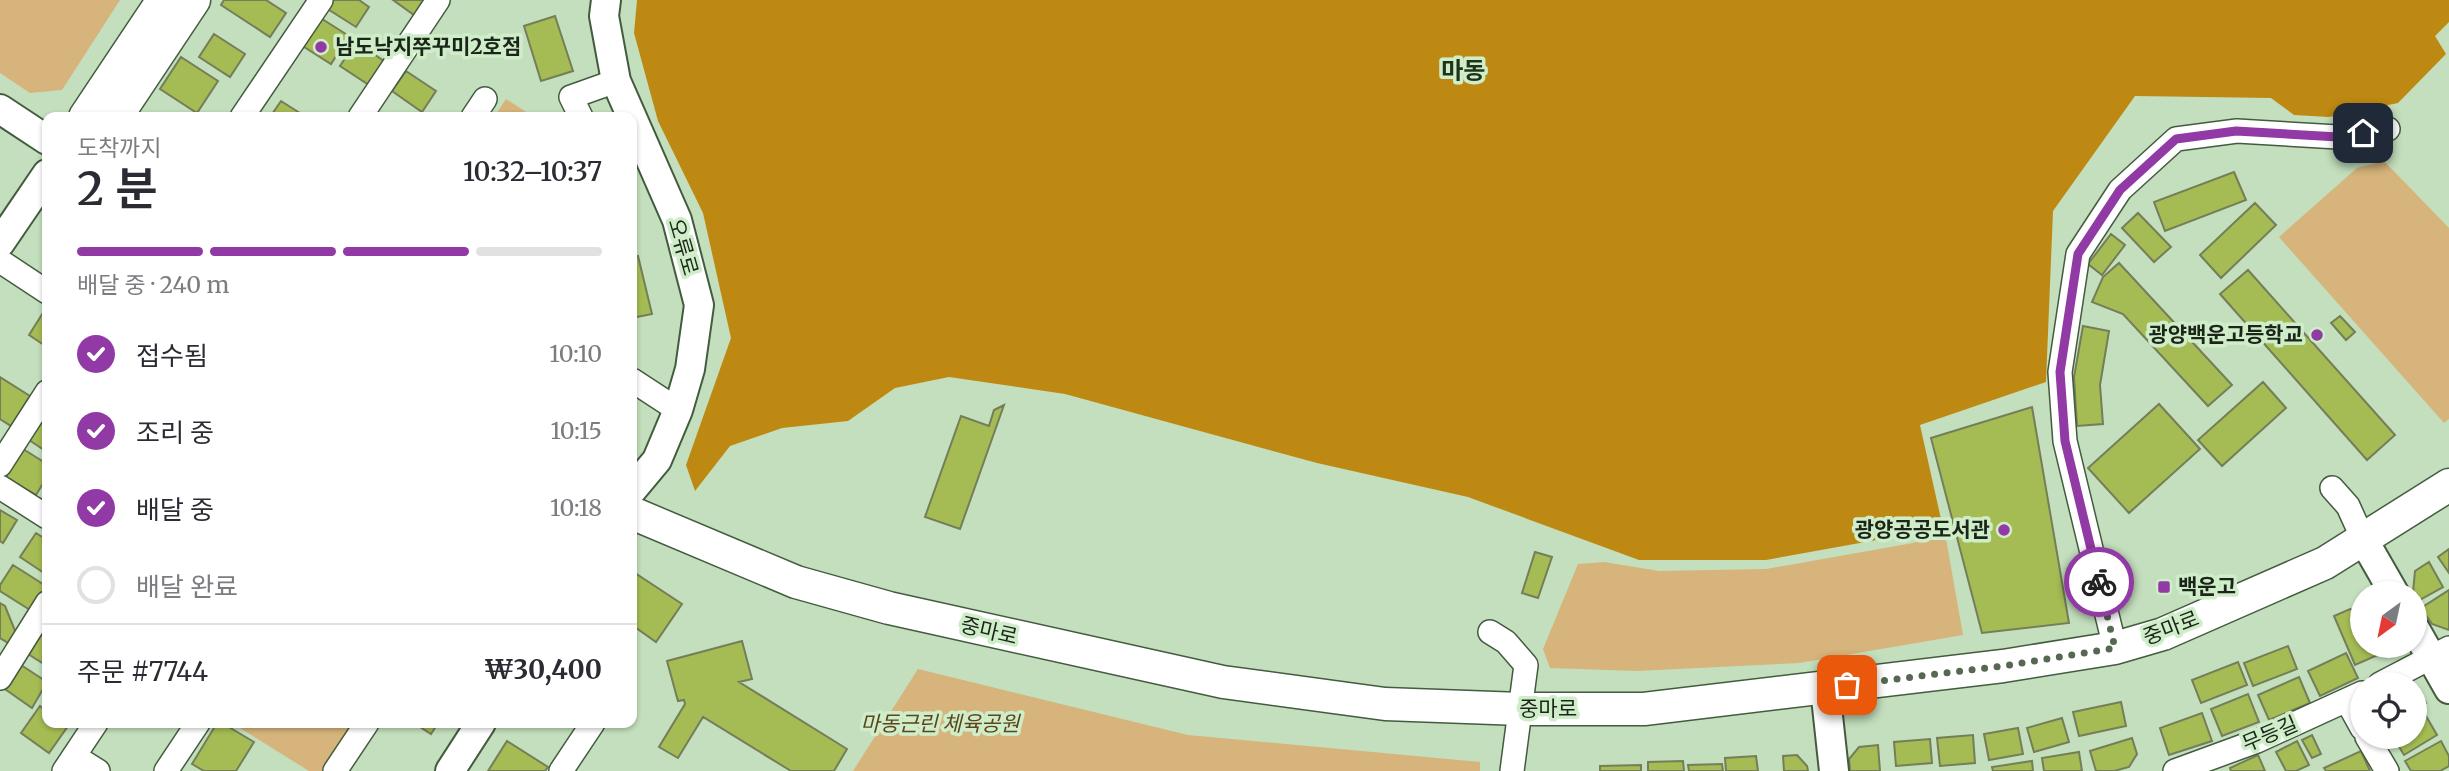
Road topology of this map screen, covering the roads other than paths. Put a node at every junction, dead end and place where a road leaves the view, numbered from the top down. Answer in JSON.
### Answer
{"nodes":[{"id":1,"x":163,"y":0,"type":"edge"},
{"id":2,"x":194,"y":0,"type":"edge"},
{"id":3,"x":321,"y":0,"type":"edge"},
{"id":4,"x":438,"y":0,"type":"edge"},
{"id":5,"x":606,"y":0,"type":"edge"},
{"id":6,"x":616,"y":82,"type":"junction"},
{"id":7,"x":0,"y":109,"type":"edge"},
{"id":8,"x":88,"y":112,"type":"edge"},
{"id":9,"x":119,"y":112,"type":"edge"},
{"id":10,"x":245,"y":112,"type":"edge"},
{"id":11,"x":363,"y":112,"type":"edge"},
{"id":12,"x":578,"y":112,"type":"edge"},
{"id":13,"x":629,"y":112,"type":"edge"},
{"id":14,"x":2388,"y":129,"type":"dead end"},
{"id":15,"x":637,"y":130,"type":"edge"},
{"id":16,"x":42,"y":137,"type":"edge"},
{"id":17,"x":42,"y":181,"type":"edge"},
{"id":18,"x":0,"y":243,"type":"edge"},
{"id":19,"x":0,"y":261,"type":"edge"},
{"id":20,"x":42,"y":289,"type":"edge"},
{"id":21,"x":637,"y":383,"type":"edge"},
{"id":22,"x":42,"y":400,"type":"edge"},
{"id":23,"x":678,"y":410,"type":"junction"},
{"id":24,"x":0,"y":465,"type":"edge"},
{"id":25,"x":637,"y":485,"type":"edge"},
{"id":26,"x":2449,"y":485,"type":"edge"},
{"id":27,"x":0,"y":487,"type":"edge"},
{"id":28,"x":2332,"y":488,"type":"dead end"},
{"id":29,"x":42,"y":514,"type":"edge"},
{"id":30,"x":637,"y":515,"type":"edge"},
{"id":31,"x":2363,"y":539,"type":"junction"},
{"id":32,"x":2388,"y":581,"type":"edge"},
{"id":33,"x":42,"y":611,"type":"edge"},
{"id":34,"x":1490,"y":632,"type":"dead end"},
{"id":35,"x":2427,"y":640,"type":"edge"},
{"id":36,"x":2115,"y":648,"type":"junction"},
{"id":37,"x":2441,"y":653,"type":"edge"},
{"id":38,"x":2404,"y":672,"type":"edge"},
{"id":39,"x":0,"y":678,"type":"edge"},
{"id":40,"x":1825,"y":688,"type":"junction"},
{"id":41,"x":2449,"y":689,"type":"edge"},
{"id":42,"x":2350,"y":699,"type":"edge"},
{"id":43,"x":1521,"y":709,"type":"junction"},
{"id":44,"x":93,"y":728,"type":"edge"},
{"id":45,"x":195,"y":728,"type":"edge"},
{"id":46,"x":365,"y":728,"type":"edge"},
{"id":47,"x":478,"y":728,"type":"edge"},
{"id":48,"x":590,"y":728,"type":"edge"},
{"id":49,"x":2374,"y":749,"type":"edge"},
{"id":50,"x":69,"y":763,"type":"edge"},
{"id":51,"x":97,"y":771,"type":"edge"},
{"id":52,"x":166,"y":771,"type":"edge"},
{"id":53,"x":335,"y":771,"type":"edge"},
{"id":54,"x":450,"y":771,"type":"edge"},
{"id":55,"x":561,"y":771,"type":"edge"},
{"id":56,"x":1512,"y":771,"type":"edge"},
{"id":57,"x":1834,"y":771,"type":"edge"},
{"id":58,"x":2178,"y":771,"type":"edge"},
{"id":59,"x":2387,"y":771,"type":"edge"}],
"edges":[{"from":1,"to":8,"type":"main road"},
{"from":2,"to":9,"type":"main road"},
{"from":3,"to":10,"type":"street"},
{"from":4,"to":11,"type":"street"},
{"from":5,"to":6,"type":"street","name":"오류로"},
{"from":6,"to":12,"type":"street"},
{"from":6,"to":13,"type":"street","name":"오류로"},
{"from":7,"to":16,"type":"street"},
{"from":14,"to":36,"type":"street"},
{"from":15,"to":23,"type":"street","name":"오류로"},
{"from":17,"to":18,"type":"street"},
{"from":19,"to":20,"type":"street"},
{"from":21,"to":23,"type":"street"},
{"from":22,"to":24,"type":"street"},
{"from":23,"to":25,"type":"street","name":"오류로"},
{"from":26,"to":31,"type":"main road","name":"중마로"},
{"from":27,"to":29,"type":"street"},
{"from":28,"to":31,"type":"street"},
{"from":30,"to":43,"type":"main road","name":"중마로"},
{"from":31,"to":32,"type":"street"},
{"from":31,"to":36,"type":"main road","name":"중마로"},
{"from":33,"to":39,"type":"street"},
{"from":34,"to":43,"type":"street"},
{"from":35,"to":37,"type":"street"},
{"from":36,"to":40,"type":"main road","name":"중마로"},
{"from":37,"to":38,"type":"street"},
{"from":37,"to":41,"type":"street"},
{"from":40,"to":43,"type":"main road","name":"중마로"},
{"from":40,"to":57,"type":"street"},
{"from":42,"to":58,"type":"street","name":"무등길"},
{"from":43,"to":56,"type":"street"},
{"from":44,"to":50,"type":"street"},
{"from":45,"to":52,"type":"street"},
{"from":46,"to":53,"type":"street"},
{"from":47,"to":54,"type":"street"},
{"from":48,"to":55,"type":"street"},
{"from":49,"to":59,"type":"street"},
{"from":50,"to":51,"type":"street"}]}
